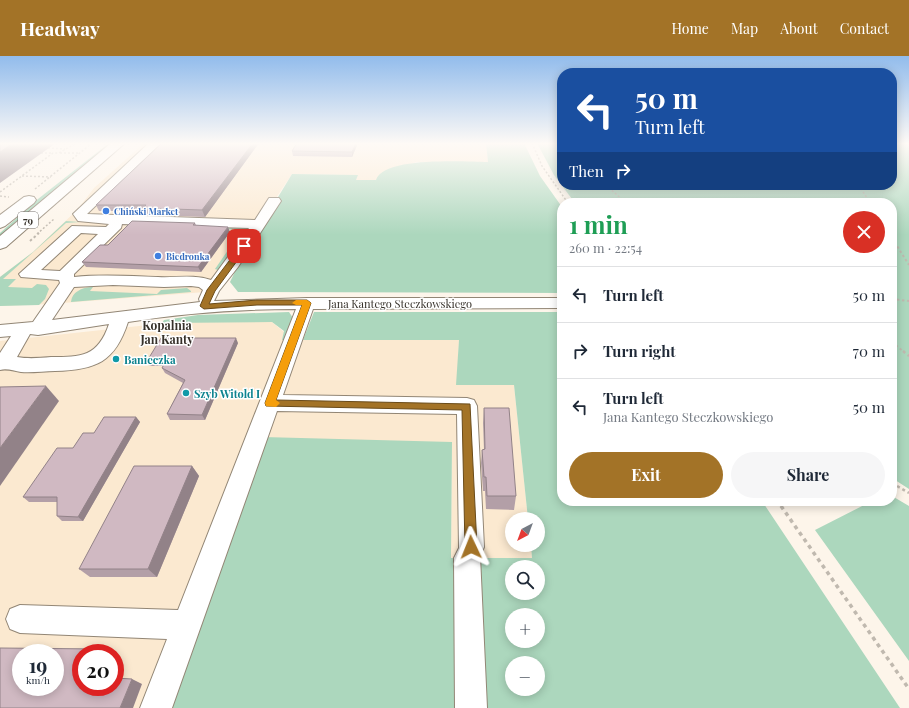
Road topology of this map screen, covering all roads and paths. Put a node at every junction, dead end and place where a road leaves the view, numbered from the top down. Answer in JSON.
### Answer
{"nodes":[{"id":1,"x":25,"y":173,"type":"edge"},
{"id":2,"x":57,"y":173,"type":"edge"},
{"id":3,"x":60,"y":173,"type":"edge"},
{"id":4,"x":83,"y":173,"type":"edge"},
{"id":5,"x":123,"y":173,"type":"edge"},
{"id":6,"x":547,"y":173,"type":"edge"},
{"id":7,"x":21,"y":176,"type":"junction"},
{"id":8,"x":47,"y":183,"type":"junction"},
{"id":9,"x":557,"y":187,"type":"edge"},
{"id":10,"x":612,"y":190,"type":"edge"},
{"id":11,"x":0,"y":192,"type":"edge"},
{"id":12,"x":620,"y":198,"type":"edge"},
{"id":13,"x":274,"y":202,"type":"dead end"},
{"id":14,"x":88,"y":219,"type":"junction"},
{"id":15,"x":121,"y":220,"type":"junction"},
{"id":16,"x":0,"y":223,"type":"edge"},
{"id":17,"x":259,"y":224,"type":"junction"},
{"id":18,"x":77,"y":229,"type":"junction"},
{"id":19,"x":110,"y":231,"type":"junction"},
{"id":20,"x":42,"y":232,"type":"dead end"},
{"id":21,"x":46,"y":232,"type":"dead end"},
{"id":22,"x":0,"y":244,"type":"edge"},
{"id":23,"x":897,"y":246,"type":"edge"},
{"id":24,"x":909,"y":265,"type":"edge"},
{"id":25,"x":67,"y":279,"type":"junction"},
{"id":26,"x":211,"y":290,"type":"junction"},
{"id":27,"x":897,"y":300,"type":"edge"},
{"id":28,"x":909,"y":301,"type":"edge"},
{"id":29,"x":307,"y":303,"type":"junction"},
{"id":30,"x":557,"y":303,"type":"edge"},
{"id":31,"x":204,"y":306,"type":"junction"},
{"id":32,"x":120,"y":318,"type":"junction"},
{"id":33,"x":31,"y":329,"type":"junction"},
{"id":34,"x":0,"y":331,"type":"edge"},
{"id":35,"x":897,"y":346,"type":"edge"},
{"id":36,"x":909,"y":356,"type":"edge"},
{"id":37,"x":2,"y":362,"type":"edge"},
{"id":38,"x":270,"y":403,"type":"junction"},
{"id":39,"x":897,"y":486,"type":"edge"},
{"id":40,"x":909,"y":493,"type":"edge"},
{"id":41,"x":781,"y":506,"type":"edge"},
{"id":42,"x":20,"y":619,"type":"dead end"},
{"id":43,"x":186,"y":625,"type":"junction"},
{"id":44,"x":909,"y":689,"type":"edge"},
{"id":45,"x":156,"y":708,"type":"edge"},
{"id":46,"x":471,"y":708,"type":"edge"}],
"edges":[{"from":1,"to":7,"type":"path"},
{"from":2,"to":8,"type":"path"},
{"from":3,"to":8,"type":"main road","number":"79"},
{"from":4,"to":22,"type":"main road","number":"79"},
{"from":5,"to":14,"type":"street"},
{"from":6,"to":9,"type":"path"},
{"from":7,"to":8,"type":"path"},
{"from":7,"to":11,"type":"path"},
{"from":8,"to":16,"type":"main road","number":"79"},
{"from":10,"to":12,"type":"path"},
{"from":13,"to":17,"type":"street"},
{"from":14,"to":15,"type":"street"},
{"from":14,"to":18,"type":"street"},
{"from":15,"to":17,"type":"street"},
{"from":15,"to":19,"type":"street"},
{"from":17,"to":26,"type":"street"},
{"from":18,"to":19,"type":"street"},
{"from":18,"to":25,"type":"street"},
{"from":19,"to":25,"type":"street"},
{"from":20,"to":21,"type":"path"},
{"from":23,"to":24,"type":"path"},
{"from":25,"to":26,"type":"street"},
{"from":25,"to":33,"type":"street"},
{"from":26,"to":31,"type":"street"},
{"from":27,"to":28,"type":"path"},
{"from":29,"to":30,"type":"street","name":"Jana Kantego Steczkowskiego"},
{"from":29,"to":31,"type":"street","name":"Jana Kantego Steczkowskiego"},
{"from":29,"to":38,"type":"street"},
{"from":31,"to":32,"type":"street","name":"Jana Kantego Steczkowskiego"},
{"from":32,"to":33,"type":"street","name":"Jana Kantego Steczkowskiego"},
{"from":32,"to":37,"type":"street"},
{"from":33,"to":34,"type":"street","name":"Jana Kantego Steczkowskiego"},
{"from":33,"to":37,"type":"street"},
{"from":35,"to":36,"type":"path"},
{"from":38,"to":43,"type":"street"},
{"from":38,"to":46,"type":"street"},
{"from":39,"to":40,"type":"path"},
{"from":41,"to":44,"type":"path"},
{"from":42,"to":43,"type":"street"},
{"from":43,"to":45,"type":"street"}]}
